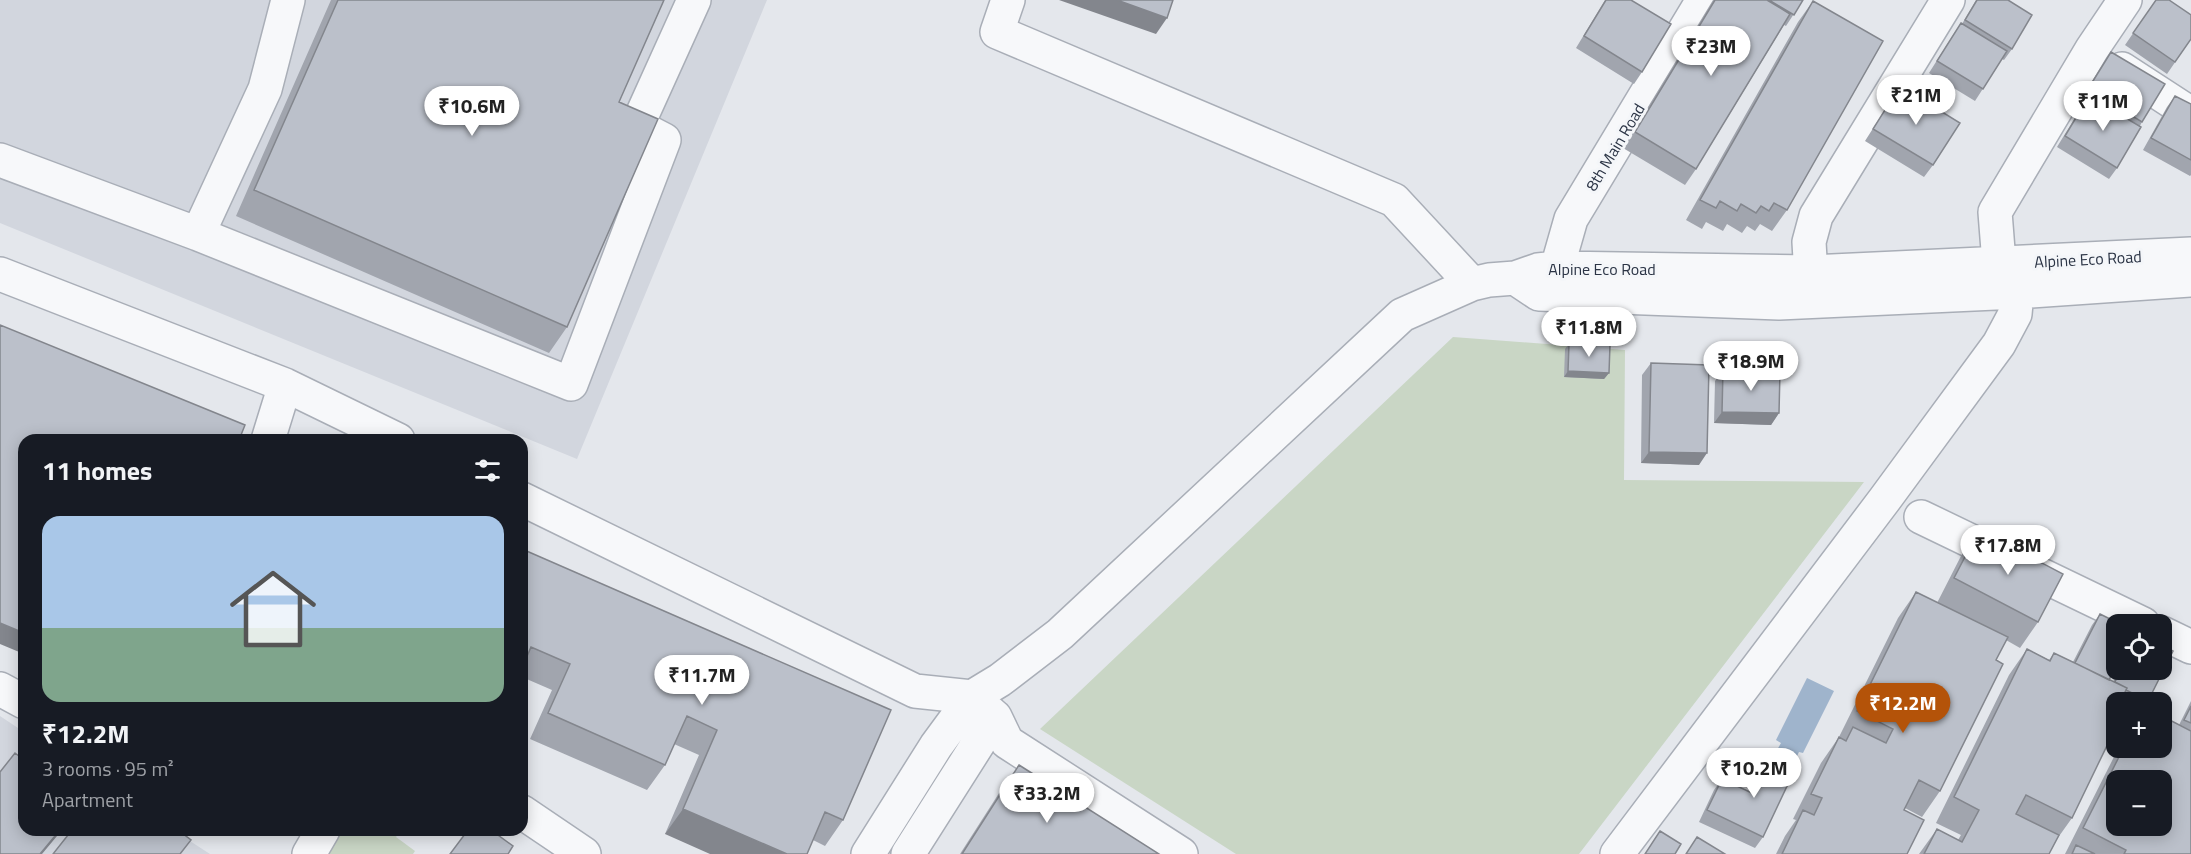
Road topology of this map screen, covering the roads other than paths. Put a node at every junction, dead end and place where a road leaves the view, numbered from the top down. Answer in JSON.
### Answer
{"nodes":[{"id":1,"x":288,"y":0,"type":"edge"},
{"id":2,"x":694,"y":0,"type":"edge"},
{"id":3,"x":1008,"y":0,"type":"edge"},
{"id":4,"x":1704,"y":0,"type":"edge"},
{"id":5,"x":1948,"y":0,"type":"edge"},
{"id":6,"x":2125,"y":0,"type":"edge"},
{"id":7,"x":2092,"y":49,"type":"junction"},
{"id":8,"x":2191,"y":114,"type":"edge"},
{"id":9,"x":0,"y":160,"type":"edge"},
{"id":10,"x":198,"y":234,"type":"junction"},
{"id":11,"x":2191,"y":254,"type":"edge"},
{"id":12,"x":1999,"y":263,"type":"junction"},
{"id":13,"x":1557,"y":268,"type":"junction"},
{"id":14,"x":0,"y":274,"type":"edge"},
{"id":15,"x":1515,"y":278,"type":"junction"},
{"id":16,"x":2191,"y":280,"type":"edge"},
{"id":17,"x":1472,"y":284,"type":"junction"},
{"id":18,"x":1812,"y":286,"type":"junction"},
{"id":19,"x":2017,"y":292,"type":"junction"},
{"id":20,"x":285,"y":385,"type":"junction"},
{"id":21,"x":270,"y":434,"type":"edge"},
{"id":22,"x":386,"y":434,"type":"edge"},
{"id":23,"x":528,"y":503,"type":"edge"},
{"id":24,"x":1921,"y":517,"type":"dead end"},
{"id":25,"x":2122,"y":614,"type":"edge"},
{"id":26,"x":2172,"y":638,"type":"edge"},
{"id":27,"x":2191,"y":647,"type":"edge"},
{"id":28,"x":0,"y":689,"type":"edge"},
{"id":29,"x":18,"y":699,"type":"edge"},
{"id":30,"x":983,"y":707,"type":"junction"},
{"id":31,"x":528,"y":816,"type":"edge"},
{"id":32,"x":320,"y":836,"type":"edge"},
{"id":33,"x":309,"y":854,"type":"edge"},
{"id":34,"x":584,"y":854,"type":"edge"},
{"id":35,"x":868,"y":854,"type":"edge"},
{"id":36,"x":908,"y":854,"type":"edge"},
{"id":37,"x":1181,"y":854,"type":"edge"},
{"id":38,"x":1617,"y":854,"type":"edge"}],
"edges":[{"from":1,"to":10,"type":"street"},
{"from":2,"to":10,"type":"street"},
{"from":3,"to":17,"type":"street"},
{"from":4,"to":13,"type":"street","name":"8th Main Road"},
{"from":5,"to":18,"type":"street"},
{"from":6,"to":7,"type":"street"},
{"from":7,"to":8,"type":"street"},
{"from":7,"to":12,"type":"street"},
{"from":9,"to":10,"type":"street"},
{"from":11,"to":12,"type":"street","name":"Alpine Eco Road"},
{"from":12,"to":18,"type":"street","name":"Alpine Eco Road"},
{"from":13,"to":15,"type":"street","name":"Alpine Eco Road"},
{"from":13,"to":18,"type":"street","name":"Alpine Eco Road"},
{"from":14,"to":20,"type":"street"},
{"from":15,"to":17,"type":"street"},
{"from":15,"to":18,"type":"street","name":"Alpine Eco Road"},
{"from":16,"to":19,"type":"street","name":"Alpine Eco Road"},
{"from":17,"to":30,"type":"street"},
{"from":18,"to":19,"type":"street","name":"Alpine Eco Road"},
{"from":19,"to":38,"type":"street"},
{"from":20,"to":21,"type":"street"},
{"from":20,"to":22,"type":"street"},
{"from":23,"to":30,"type":"street"},
{"from":24,"to":25,"type":"street"},
{"from":26,"to":27,"type":"street"},
{"from":28,"to":29,"type":"street"},
{"from":30,"to":35,"type":"street"},
{"from":30,"to":36,"type":"street"},
{"from":30,"to":37,"type":"street"},
{"from":31,"to":34,"type":"street"},
{"from":32,"to":33,"type":"street"}]}
